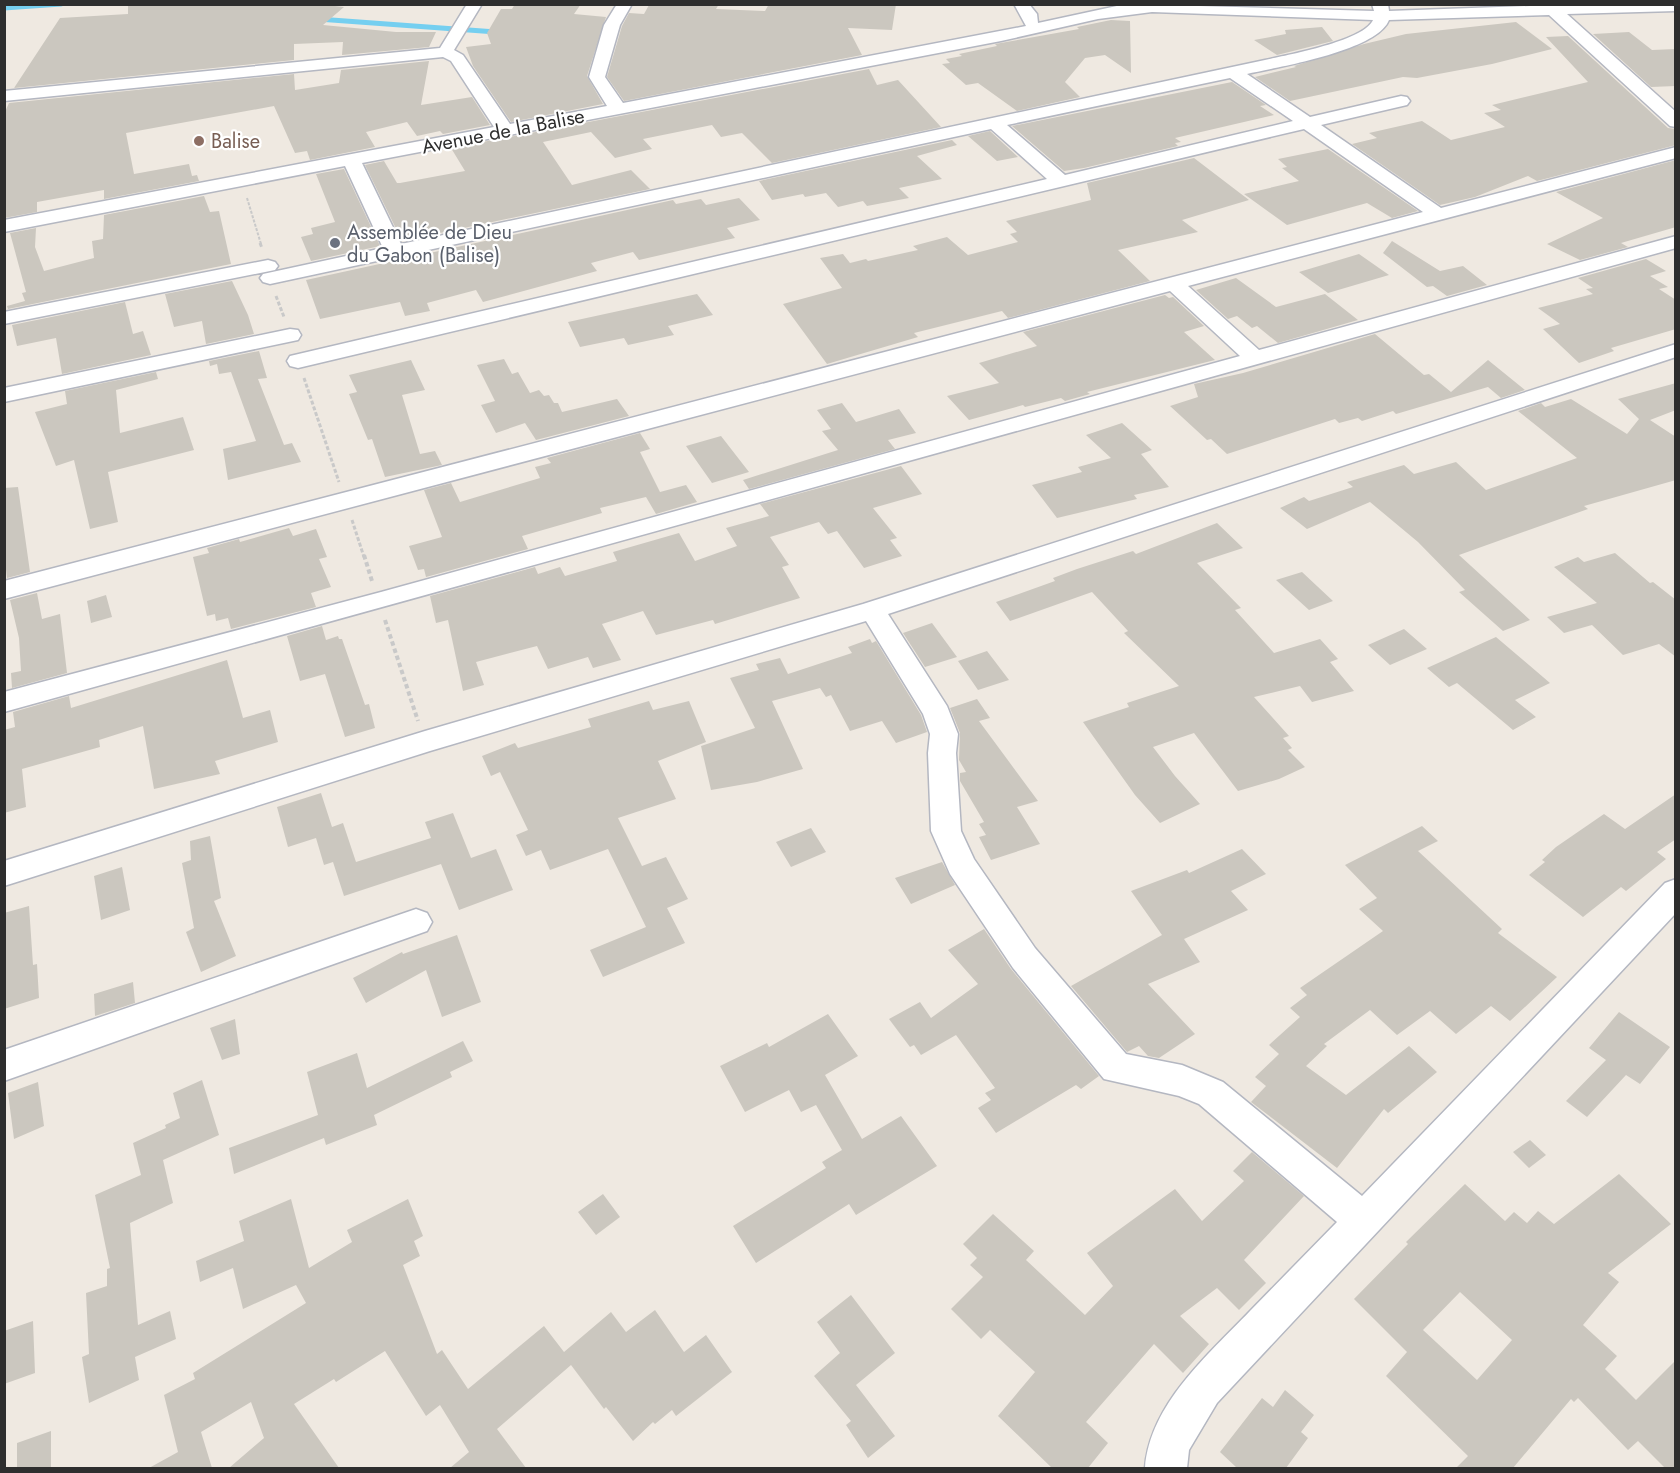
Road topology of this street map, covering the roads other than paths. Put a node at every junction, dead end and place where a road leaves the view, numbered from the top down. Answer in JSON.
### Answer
{"nodes":[{"id":1,"x":475,"y":4,"type":"edge"},
{"id":2,"x":625,"y":4,"type":"edge"},
{"id":3,"x":1021,"y":4,"type":"edge"},
{"id":4,"x":1083,"y":4,"type":"edge"},
{"id":5,"x":1094,"y":4,"type":"edge"},
{"id":6,"x":1144,"y":6,"type":"edge"},
{"id":7,"x":1676,"y":6,"type":"edge"},
{"id":8,"x":1050,"y":9,"type":"dead end"},
{"id":9,"x":1381,"y":10,"type":"edge"},
{"id":10,"x":1555,"y":12,"type":"junction"},
{"id":11,"x":1075,"y":19,"type":"junction"},
{"id":12,"x":1030,"y":22,"type":"junction"},
{"id":13,"x":1001,"y":36,"type":"junction"},
{"id":14,"x":445,"y":52,"type":"junction"},
{"id":15,"x":1233,"y":72,"type":"junction"},
{"id":16,"x":4,"y":96,"type":"edge"},
{"id":17,"x":1401,"y":101,"type":"dead end"},
{"id":18,"x":618,"y":109,"type":"junction"},
{"id":19,"x":1676,"y":122,"type":"edge"},
{"id":20,"x":994,"y":123,"type":"junction"},
{"id":21,"x":1307,"y":123,"type":"junction"},
{"id":22,"x":505,"y":130,"type":"junction"},
{"id":23,"x":1676,"y":152,"type":"edge"},
{"id":24,"x":351,"y":160,"type":"junction"},
{"id":25,"x":1062,"y":182,"type":"junction"},
{"id":26,"x":1438,"y":213,"type":"junction"},
{"id":27,"x":4,"y":226,"type":"edge"},
{"id":28,"x":1676,"y":242,"type":"edge"},
{"id":29,"x":395,"y":253,"type":"junction"},
{"id":30,"x":1173,"y":283,"type":"junction"},
{"id":31,"x":4,"y":318,"type":"edge"},
{"id":32,"x":290,"y":334,"type":"road end"},
{"id":33,"x":1676,"y":350,"type":"edge"},
{"id":34,"x":1256,"y":359,"type":"junction"},
{"id":35,"x":298,"y":361,"type":"road end"},
{"id":36,"x":4,"y":395,"type":"edge"},
{"id":37,"x":4,"y":590,"type":"edge"},
{"id":38,"x":872,"y":610,"type":"junction"},
{"id":39,"x":4,"y":702,"type":"edge"},
{"id":40,"x":4,"y":874,"type":"edge"},
{"id":41,"x":1676,"y":892,"type":"edge"},
{"id":42,"x":416,"y":922,"type":"dead end"},
{"id":43,"x":4,"y":1066,"type":"edge"},
{"id":44,"x":1364,"y":1221,"type":"junction"},
{"id":45,"x":1160,"y":1460,"type":"edge"}],
"edges":[{"from":1,"to":14,"type":"street"},
{"from":2,"to":18,"type":"street"},
{"from":3,"to":12,"type":"street"},
{"from":4,"to":11,"type":"street"},
{"from":5,"to":6,"type":"street"},
{"from":6,"to":9,"type":"street"},
{"from":6,"to":11,"type":"street"},
{"from":7,"to":10,"type":"street"},
{"from":8,"to":12,"type":"street"},
{"from":9,"to":10,"type":"street"},
{"from":9,"to":15,"type":"street"},
{"from":10,"to":19,"type":"street"},
{"from":11,"to":13,"type":"street"},
{"from":12,"to":13,"type":"street"},
{"from":13,"to":18,"type":"street","name":"Avenue de la Balise"},
{"from":14,"to":16,"type":"street"},
{"from":14,"to":22,"type":"street"},
{"from":15,"to":20,"type":"street"},
{"from":15,"to":21,"type":"street"},
{"from":17,"to":21,"type":"street"},
{"from":18,"to":22,"type":"street","name":"Avenue de la Balise"},
{"from":20,"to":25,"type":"street"},
{"from":20,"to":29,"type":"street"},
{"from":21,"to":25,"type":"street"},
{"from":21,"to":26,"type":"street"},
{"from":22,"to":24,"type":"street","name":"Avenue de la Balise"},
{"from":23,"to":26,"type":"street"},
{"from":24,"to":27,"type":"street","name":"Avenue de la Balise"},
{"from":24,"to":29,"type":"street"},
{"from":25,"to":35,"type":"street"},
{"from":26,"to":30,"type":"street"},
{"from":28,"to":34,"type":"street"},
{"from":29,"to":31,"type":"street"},
{"from":30,"to":34,"type":"street"},
{"from":30,"to":37,"type":"street"},
{"from":32,"to":36,"type":"street"},
{"from":33,"to":38,"type":"street"},
{"from":34,"to":39,"type":"street"},
{"from":38,"to":40,"type":"street"},
{"from":38,"to":44,"type":"street"},
{"from":41,"to":44,"type":"street"},
{"from":42,"to":43,"type":"street"},
{"from":44,"to":45,"type":"street"}]}
